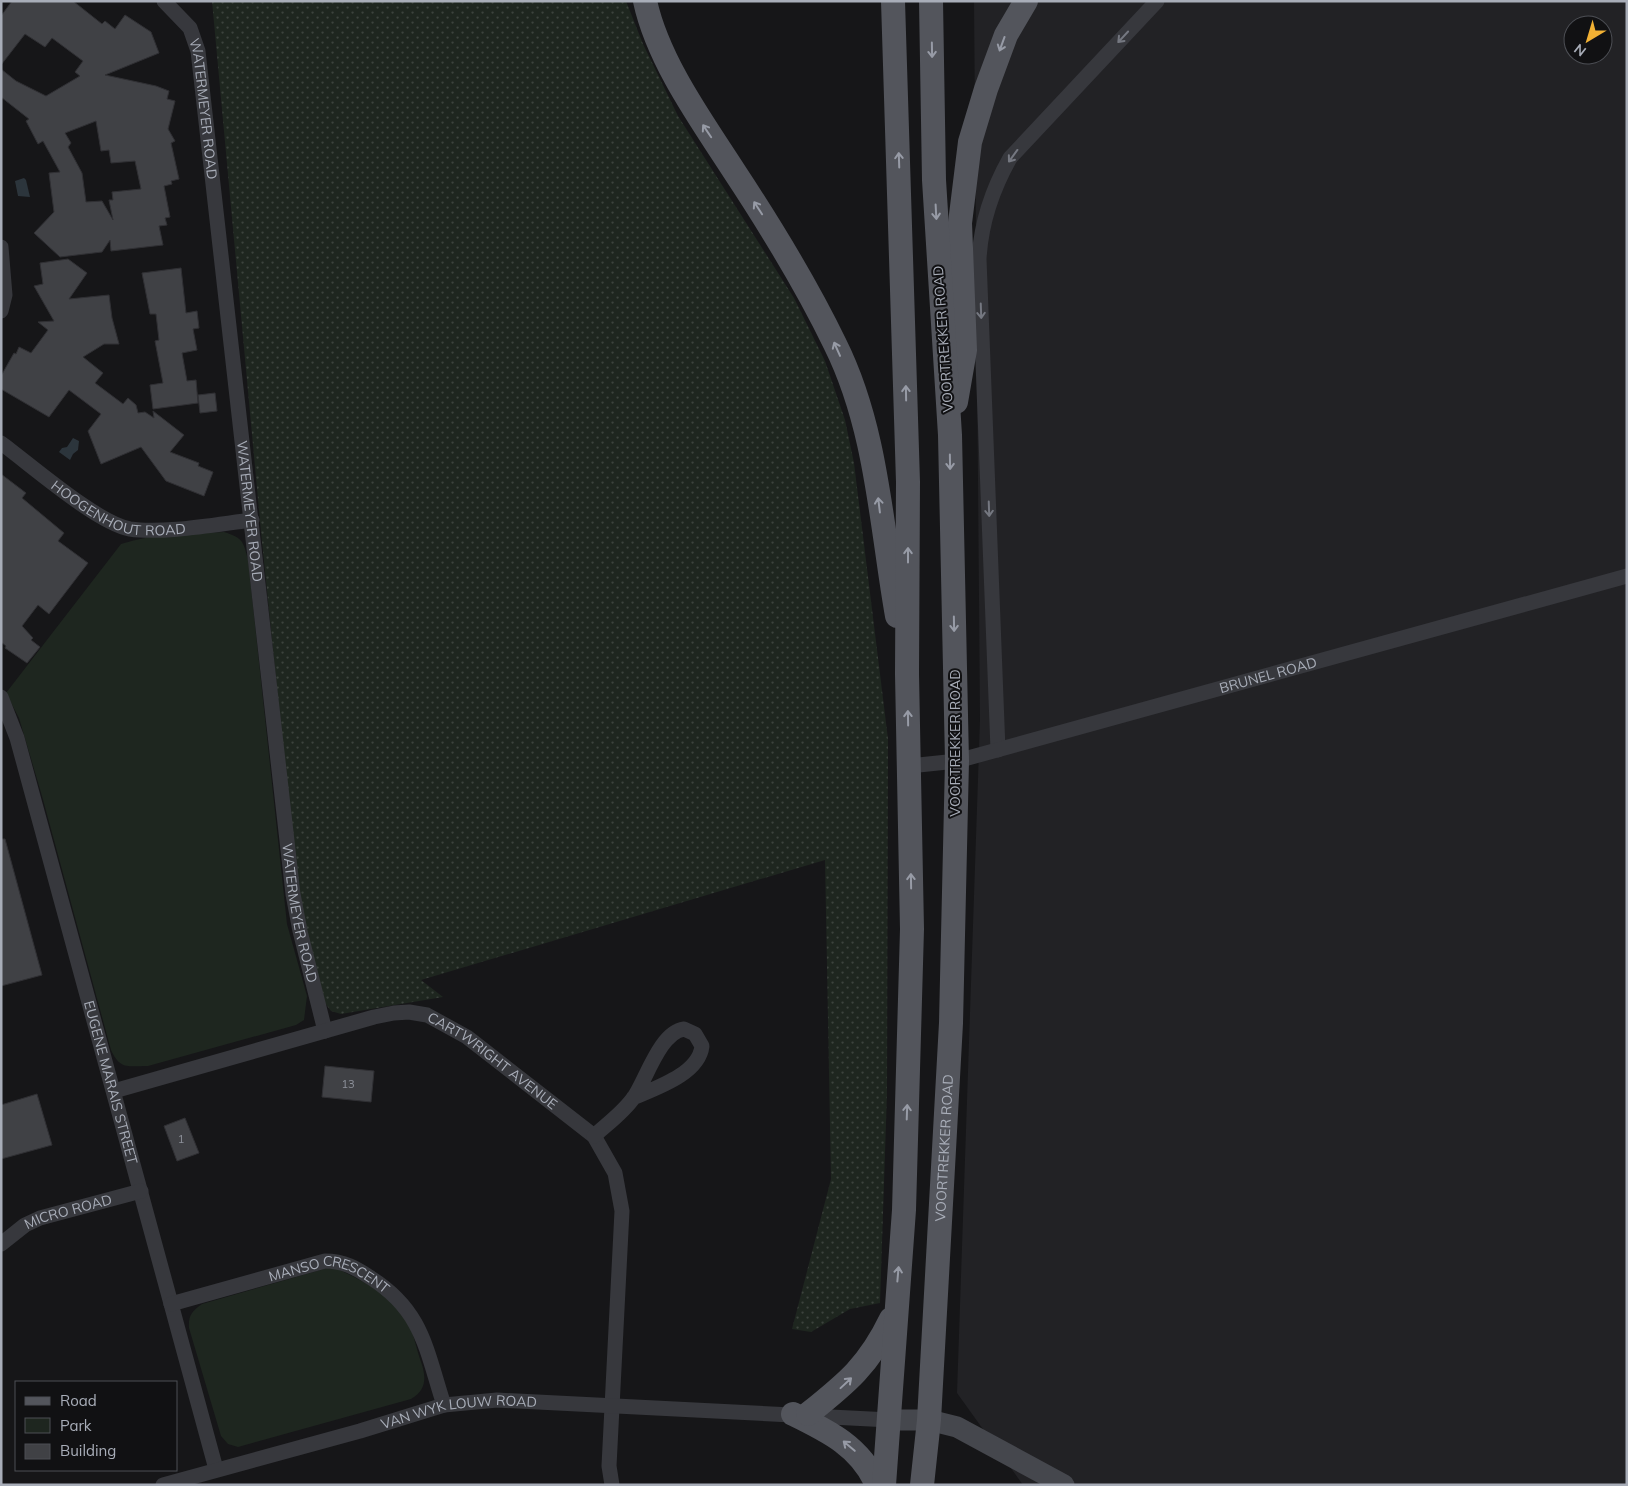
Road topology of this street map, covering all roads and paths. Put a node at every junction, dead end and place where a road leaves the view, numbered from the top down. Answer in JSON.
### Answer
{"nodes":[{"id":1,"x":164,"y":1,"type":"edge"},
{"id":2,"x":644,"y":1,"type":"edge"},
{"id":3,"x":893,"y":1,"type":"edge"},
{"id":4,"x":930,"y":1,"type":"edge"},
{"id":5,"x":1026,"y":1,"type":"edge"},
{"id":6,"x":1156,"y":1,"type":"edge"},
{"id":7,"x":1,"y":247,"type":"edge"},
{"id":8,"x":1,"y":311,"type":"edge"},
{"id":9,"x":950,"y":435,"type":"junction"},
{"id":10,"x":1,"y":442,"type":"edge"},
{"id":11,"x":252,"y":520,"type":"junction"},
{"id":12,"x":1627,"y":576,"type":"edge"},
{"id":13,"x":907,"y":674,"type":"junction"},
{"id":14,"x":1,"y":697,"type":"edge"},
{"id":15,"x":998,"y":750,"type":"junction"},
{"id":16,"x":957,"y":761,"type":"junction"},
{"id":17,"x":910,"y":766,"type":"junction"},
{"id":18,"x":326,"y":1031,"type":"junction"},
{"id":19,"x":114,"y":1091,"type":"junction"},
{"id":20,"x":633,"y":1098,"type":"junction"},
{"id":21,"x":594,"y":1136,"type":"junction"},
{"id":22,"x":141,"y":1191,"type":"junction"},
{"id":23,"x":1,"y":1244,"type":"edge"},
{"id":24,"x":171,"y":1304,"type":"junction"},
{"id":25,"x":895,"y":1310,"type":"junction"},
{"id":26,"x":444,"y":1405,"type":"junction"},
{"id":27,"x":612,"y":1406,"type":"junction"},
{"id":28,"x":801,"y":1414,"type":"junction"},
{"id":29,"x":890,"y":1420,"type":"junction"},
{"id":30,"x":929,"y":1420,"type":"junction"},
{"id":31,"x":216,"y":1470,"type":"junction"},
{"id":32,"x":1055,"y":1482,"type":"edge"},
{"id":33,"x":162,"y":1485,"type":"edge"},
{"id":34,"x":612,"y":1485,"type":"edge"},
{"id":35,"x":877,"y":1485,"type":"edge"},
{"id":36,"x":884,"y":1485,"type":"edge"},
{"id":37,"x":922,"y":1485,"type":"edge"}],
"edges":[{"from":1,"to":11,"type":"street","name":"WATERMEYER ROAD"},
{"from":13,"to":2,"type":"main road","one_way":true},
{"from":13,"to":3,"type":"main road","one_way":true},
{"from":4,"to":9,"type":"main road","name":"VOORTREKKER ROAD","one_way":true},
{"from":5,"to":9,"type":"main road","one_way":true},
{"from":6,"to":15,"type":"street","one_way":true},
{"from":7,"to":8,"type":"street"},
{"from":9,"to":16,"type":"main road","name":"VOORTREKKER ROAD","one_way":true},
{"from":10,"to":11,"type":"street","name":"HOOGENHOUT ROAD"},
{"from":11,"to":18,"type":"street","name":"WATERMEYER ROAD"},
{"from":12,"to":15,"type":"street","name":"BRUNEL ROAD"},
{"from":17,"to":13,"type":"main road","one_way":true},
{"from":14,"to":19,"type":"street","name":"EUGENE MARAIS STREET"},
{"from":15,"to":16,"type":"street","name":"BRUNEL ROAD"},
{"from":16,"to":17,"type":"street","name":"BRUNEL ROAD"},
{"from":16,"to":30,"type":"main road","name":"VOORTREKKER ROAD"},
{"from":25,"to":17,"type":"main road","one_way":true},
{"from":18,"to":19,"type":"street","name":"CARTWRIGHT AVENUE"},
{"from":18,"to":21,"type":"street","name":"CARTWRIGHT AVENUE"},
{"from":19,"to":22,"type":"street","name":"EUGENE MARAIS STREET"},
{"from":20,"to":20,"type":"street"},
{"from":20,"to":21,"type":"street"},
{"from":21,"to":27,"type":"street","name":"CARTWRIGHT AVENUE"},
{"from":22,"to":23,"type":"street","name":"MICRO ROAD"},
{"from":22,"to":24,"type":"street","name":"EUGENE MARAIS STREET"},
{"from":24,"to":26,"type":"street","name":"MANSO CRESCENT"},
{"from":24,"to":31,"type":"street","name":"EUGENE MARAIS STREET"},
{"from":28,"to":25,"type":"main road","one_way":true},
{"from":25,"to":29,"type":"main road"},
{"from":26,"to":27,"type":"street","name":"VAN WYK LOUW ROAD"},
{"from":26,"to":31,"type":"street","name":"VAN WYK LOUW ROAD"},
{"from":27,"to":28,"type":"street","name":"VAN WYK LOUW ROAD"},
{"from":27,"to":34,"type":"street","name":"CARTWRIGHT AVENUE"},
{"from":28,"to":29,"type":"street","name":"VAN WYK LOUW ROAD"},
{"from":35,"to":28,"type":"main road","one_way":true},
{"from":29,"to":30,"type":"main road"},
{"from":29,"to":36,"type":"main road"},
{"from":30,"to":32,"type":"main road"},
{"from":30,"to":37,"type":"main road","name":"VOORTREKKER ROAD"},
{"from":31,"to":33,"type":"street","name":"VAN WYK LOUW ROAD"}]}
